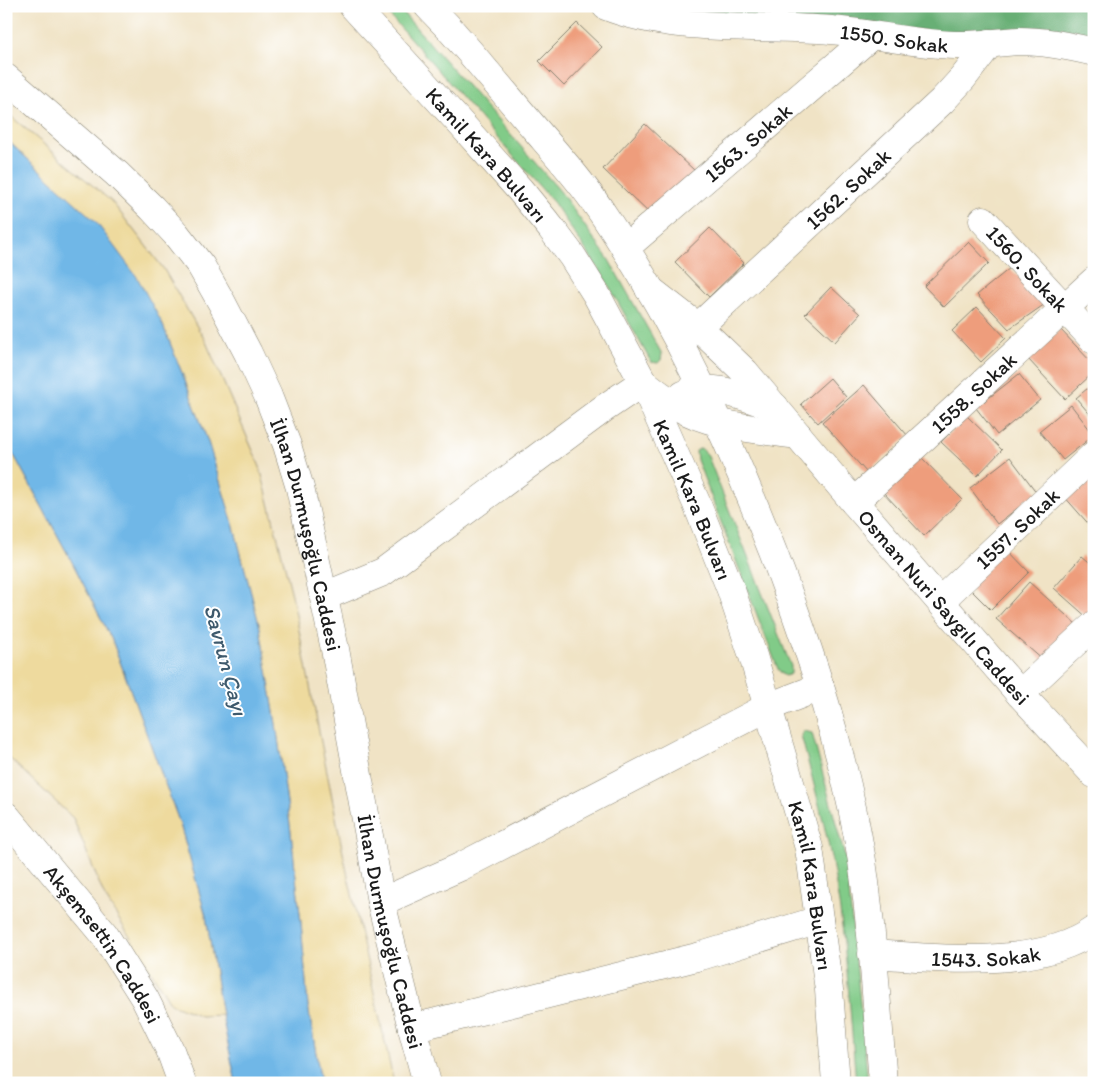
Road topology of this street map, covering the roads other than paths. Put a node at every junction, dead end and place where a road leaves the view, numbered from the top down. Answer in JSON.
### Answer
{"nodes":[{"id":1,"x":353,"y":6,"type":"edge"},
{"id":2,"x":428,"y":6,"type":"edge"},
{"id":3,"x":606,"y":6,"type":"edge"},
{"id":4,"x":872,"y":35,"type":"junction"},
{"id":5,"x":990,"y":43,"type":"junction"},
{"id":6,"x":1094,"y":52,"type":"edge"},
{"id":7,"x":6,"y":78,"type":"edge"},
{"id":8,"x":983,"y":220,"type":"dead end"},
{"id":9,"x":625,"y":248,"type":"junction"},
{"id":10,"x":1094,"y":280,"type":"edge"},
{"id":11,"x":649,"y":289,"type":"junction"},
{"id":12,"x":1064,"y":308,"type":"junction"},
{"id":13,"x":698,"y":327,"type":"junction"},
{"id":14,"x":1094,"y":340,"type":"edge"},
{"id":15,"x":643,"y":382,"type":"junction"},
{"id":16,"x":703,"y":389,"type":"junction"},
{"id":17,"x":674,"y":404,"type":"junction"},
{"id":18,"x":775,"y":407,"type":"junction"},
{"id":19,"x":720,"y":423,"type":"junction"},
{"id":20,"x":798,"y":435,"type":"junction"},
{"id":21,"x":673,"y":450,"type":"junction"},
{"id":22,"x":1094,"y":456,"type":"edge"},
{"id":23,"x":854,"y":502,"type":"junction"},
{"id":24,"x":325,"y":596,"type":"junction"},
{"id":25,"x":940,"y":601,"type":"junction"},
{"id":26,"x":1094,"y":625,"type":"edge"},
{"id":27,"x":820,"y":687,"type":"junction"},
{"id":28,"x":1020,"y":694,"type":"junction"},
{"id":29,"x":768,"y":707,"type":"junction"},
{"id":30,"x":1094,"y":774,"type":"edge"},
{"id":31,"x":6,"y":816,"type":"edge"},
{"id":32,"x":381,"y":902,"type":"junction"},
{"id":33,"x":819,"y":920,"type":"junction"},
{"id":34,"x":1094,"y":930,"type":"edge"},
{"id":35,"x":872,"y":954,"type":"junction"},
{"id":36,"x":412,"y":1028,"type":"junction"},
{"id":37,"x":182,"y":1083,"type":"edge"},
{"id":38,"x":427,"y":1083,"type":"edge"},
{"id":39,"x":836,"y":1083,"type":"edge"},
{"id":40,"x":883,"y":1083,"type":"edge"}],
"edges":[{"from":1,"to":15,"type":"street","name":"Kamil Kara Bulvarı"},
{"from":2,"to":9,"type":"street"},
{"from":3,"to":4,"type":"street","name":"1550. Sokak"},
{"from":4,"to":5,"type":"street","name":"1550. Sokak"},
{"from":4,"to":9,"type":"street","name":"1563. Sokak"},
{"from":5,"to":6,"type":"street","name":"1550. Sokak"},
{"from":5,"to":13,"type":"street","name":"1562. Sokak"},
{"from":7,"to":24,"type":"street","name":"İlhan Durmuşoğlu Caddesi"},
{"from":8,"to":12,"type":"street","name":"1560. Sokak"},
{"from":9,"to":11,"type":"street"},
{"from":10,"to":12,"type":"street","name":"1558. Sokak"},
{"from":11,"to":13,"type":"street","name":"Osman Nuri Saygılı Caddesi"},
{"from":11,"to":16,"type":"street"},
{"from":12,"to":14,"type":"street","name":"1560. Sokak"},
{"from":12,"to":23,"type":"street","name":"1558. Sokak"},
{"from":13,"to":18,"type":"street","name":"Osman Nuri Saygılı Caddesi"},
{"from":15,"to":17,"type":"street"},
{"from":15,"to":21,"type":"street","name":"Kamil Kara Bulvarı"},
{"from":15,"to":24,"type":"street"},
{"from":16,"to":17,"type":"street"},
{"from":16,"to":18,"type":"street"},
{"from":16,"to":19,"type":"street"},
{"from":17,"to":19,"type":"street"},
{"from":17,"to":21,"type":"street"},
{"from":18,"to":20,"type":"street","name":"Osman Nuri Saygılı Caddesi"},
{"from":19,"to":20,"type":"street"},
{"from":19,"to":27,"type":"street"},
{"from":20,"to":23,"type":"street","name":"Osman Nuri Saygılı Caddesi"},
{"from":21,"to":29,"type":"street","name":"Kamil Kara Bulvarı"},
{"from":22,"to":25,"type":"street","name":"1557. Sokak"},
{"from":23,"to":25,"type":"street","name":"Osman Nuri Saygılı Caddesi"},
{"from":24,"to":32,"type":"street","name":"İlhan Durmuşoğlu Caddesi"},
{"from":25,"to":28,"type":"street","name":"Osman Nuri Saygılı Caddesi"},
{"from":26,"to":28,"type":"street"},
{"from":27,"to":29,"type":"street"},
{"from":27,"to":35,"type":"street"},
{"from":28,"to":30,"type":"street","name":"Osman Nuri Saygılı Caddesi"},
{"from":29,"to":32,"type":"street"},
{"from":29,"to":33,"type":"street","name":"Kamil Kara Bulvarı"},
{"from":31,"to":37,"type":"street","name":"Akşemsettin Caddesi"},
{"from":32,"to":36,"type":"street","name":"İlhan Durmuşoğlu Caddesi"},
{"from":33,"to":36,"type":"street"},
{"from":33,"to":39,"type":"street","name":"Kamil Kara Bulvarı"},
{"from":34,"to":35,"type":"street","name":"1543. Sokak"},
{"from":35,"to":40,"type":"street"},
{"from":36,"to":38,"type":"street","name":"İlhan Durmuşoğlu Caddesi"}]}
